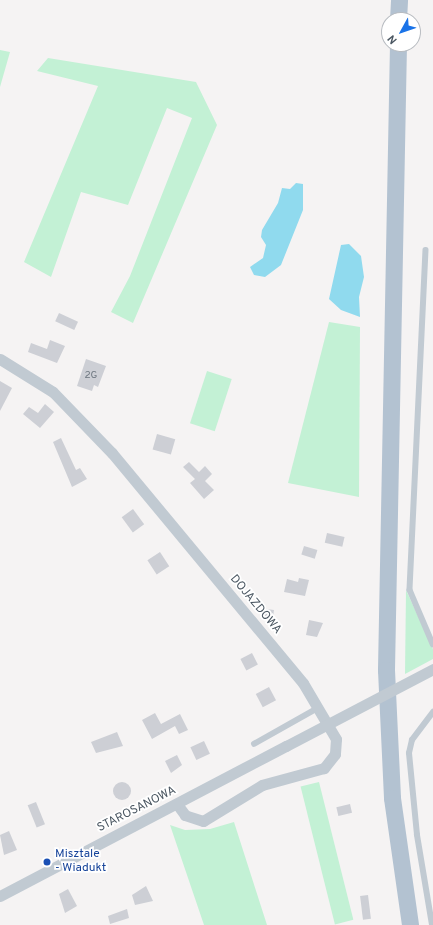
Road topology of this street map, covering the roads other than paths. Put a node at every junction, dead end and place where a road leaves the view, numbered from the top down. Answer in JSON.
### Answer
{"nodes":[{"id":1,"x":399,"y":0,"type":"edge"},
{"id":2,"x":398,"y":12,"type":"edge"},
{"id":3,"x":398,"y":52,"type":"edge"},
{"id":4,"x":426,"y":250,"type":"dead end"},
{"id":5,"x":0,"y":359,"type":"edge"},
{"id":6,"x":433,"y":644,"type":"edge"},
{"id":7,"x":433,"y":669,"type":"edge"},
{"id":8,"x":319,"y":708,"type":"junction"},
{"id":9,"x":433,"y":712,"type":"edge"},
{"id":10,"x":254,"y":744,"type":"dead end"},
{"id":11,"x":178,"y":804,"type":"junction"},
{"id":12,"x":0,"y":896,"type":"edge"},
{"id":13,"x":410,"y":925,"type":"edge"},
{"id":14,"x":432,"y":925,"type":"edge"}],
"edges":[{"from":1,"to":2,"type":"main road"},
{"from":3,"to":13,"type":"main road"},
{"from":4,"to":6,"type":"lane"},
{"from":5,"to":8,"type":"street","name":"DOJAZDOWA"},
{"from":7,"to":11,"type":"street","name":"STAROSANOWA","bridge":true},
{"from":8,"to":10,"type":"lane"},
{"from":8,"to":11,"type":"street","name":"DOJAZDOWA"},
{"from":9,"to":14,"type":"lane"},
{"from":11,"to":12,"type":"street","name":"STAROSANOWA"}]}
